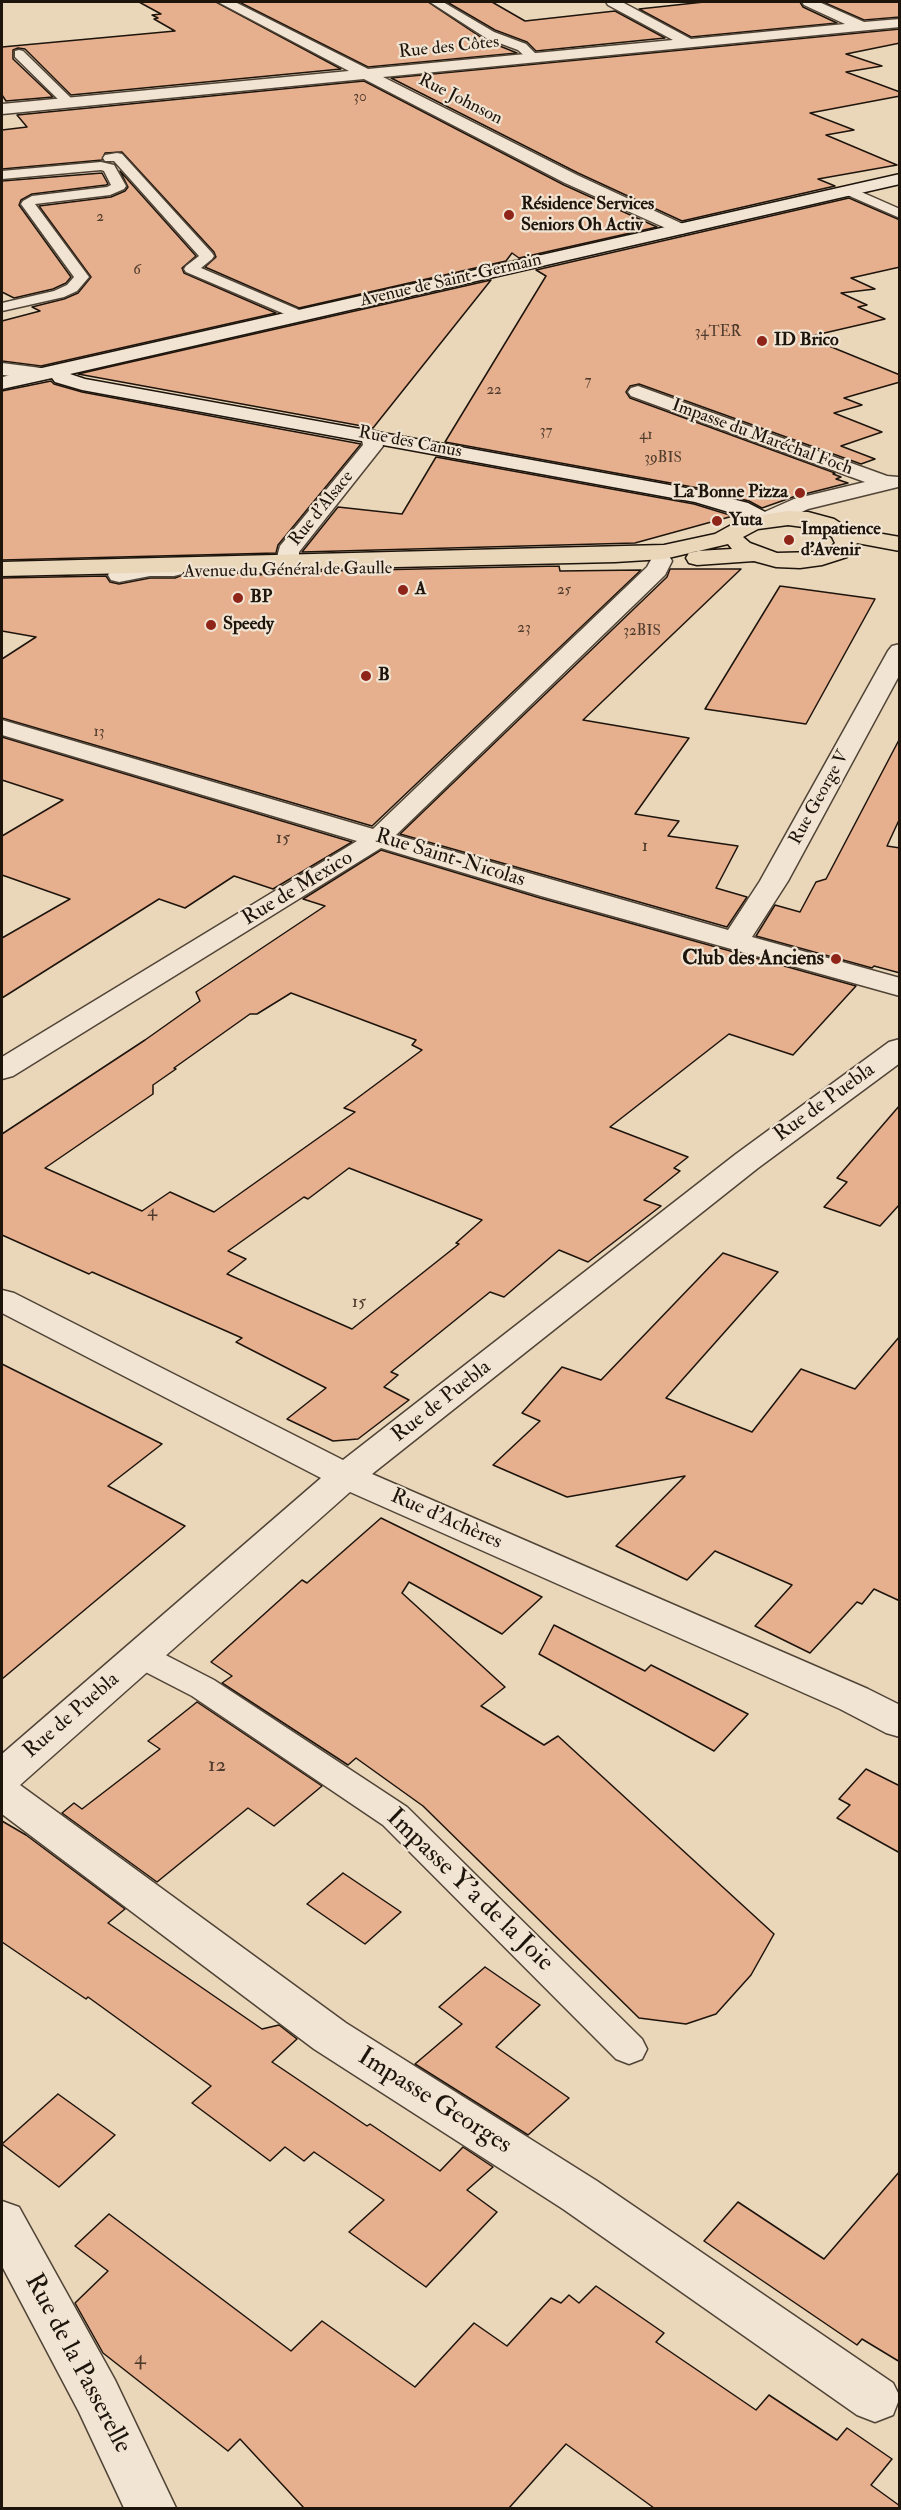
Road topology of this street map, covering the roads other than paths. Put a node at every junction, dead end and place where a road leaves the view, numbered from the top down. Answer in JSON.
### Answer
{"nodes":[{"id":1,"x":225,"y":2,"type":"edge"},
{"id":2,"x":436,"y":2,"type":"edge"},
{"id":3,"x":613,"y":2,"type":"edge"},
{"id":4,"x":809,"y":2,"type":"edge"},
{"id":5,"x":900,"y":23,"type":"edge"},
{"id":6,"x":861,"y":26,"type":"junction"},
{"id":7,"x":690,"y":44,"type":"junction"},
{"id":8,"x":19,"y":54,"type":"dead end"},
{"id":9,"x":535,"y":59,"type":"junction"},
{"id":10,"x":369,"y":75,"type":"junction"},
{"id":11,"x":69,"y":103,"type":"junction"},
{"id":12,"x":2,"y":109,"type":"edge"},
{"id":13,"x":2,"y":167,"type":"edge"},
{"id":14,"x":2,"y":175,"type":"edge"},
{"id":15,"x":900,"y":179,"type":"edge"},
{"id":16,"x":850,"y":191,"type":"junction"},
{"id":17,"x":900,"y":214,"type":"edge"},
{"id":18,"x":679,"y":229,"type":"junction"},
{"id":19,"x":2,"y":307,"type":"edge"},
{"id":20,"x":299,"y":315,"type":"junction"},
{"id":21,"x":2,"y":369,"type":"edge"},
{"id":22,"x":49,"y":372,"type":"junction"},
{"id":23,"x":2,"y":383,"type":"edge"},
{"id":24,"x":638,"y":392,"type":"dead end"},
{"id":25,"x":371,"y":436,"type":"junction"},
{"id":26,"x":892,"y":481,"type":"edge"},
{"id":27,"x":832,"y":498,"type":"junction"},
{"id":28,"x":766,"y":519,"type":"junction"},
{"id":29,"x":737,"y":532,"type":"junction"},
{"id":30,"x":836,"y":536,"type":"junction"},
{"id":31,"x":900,"y":544,"type":"edge"},
{"id":32,"x":755,"y":554,"type":"junction"},
{"id":33,"x":900,"y":557,"type":"edge"},
{"id":34,"x":660,"y":561,"type":"junction"},
{"id":35,"x":288,"y":562,"type":"junction"},
{"id":36,"x":2,"y":569,"type":"edge"},
{"id":37,"x":119,"y":575,"type":"junction"},
{"id":38,"x":2,"y":577,"type":"edge"},
{"id":39,"x":900,"y":651,"type":"edge"},
{"id":40,"x":2,"y":727,"type":"edge"},
{"id":41,"x":379,"y":837,"type":"junction"},
{"id":42,"x":735,"y":941,"type":"junction"},
{"id":43,"x":900,"y":987,"type":"edge"},
{"id":44,"x":900,"y":1048,"type":"edge"},
{"id":45,"x":2,"y":1070,"type":"edge"},
{"id":46,"x":2,"y":1300,"type":"edge"},
{"id":47,"x":346,"y":1476,"type":"junction"},
{"id":48,"x":141,"y":1656,"type":"junction"},
{"id":49,"x":900,"y":1723,"type":"edge"},
{"id":50,"x":2,"y":1777,"type":"edge"},
{"id":51,"x":2,"y":1793,"type":"edge"},
{"id":52,"x":629,"y":2049,"type":"dead end"},
{"id":53,"x":2,"y":2220,"type":"edge"},
{"id":54,"x":875,"y":2399,"type":"dead end"},
{"id":55,"x":150,"y":2508,"type":"edge"}],
"edges":[{"from":1,"to":10,"type":"street","name":"Rue Johnson"},
{"from":2,"to":9,"type":"lane"},
{"from":3,"to":7,"type":"street"},
{"from":4,"to":6,"type":"street"},
{"from":5,"to":6,"type":"street","name":"Rue des Côtes"},
{"from":6,"to":7,"type":"street","name":"Rue des Côtes"},
{"from":7,"to":9,"type":"street","name":"Rue des Côtes"},
{"from":8,"to":11,"type":"lane"},
{"from":9,"to":10,"type":"street","name":"Rue des Côtes"},
{"from":10,"to":11,"type":"street","name":"Rue des Côtes"},
{"from":10,"to":18,"type":"street","name":"Rue Johnson"},
{"from":11,"to":12,"type":"street","name":"Rue des Côtes"},
{"from":13,"to":20,"type":"lane"},
{"from":14,"to":19,"type":"lane"},
{"from":15,"to":16,"type":"street","name":"Avenue de Saint-Germain"},
{"from":16,"to":17,"type":"lane"},
{"from":16,"to":18,"type":"street","name":"Avenue de Saint-Germain"},
{"from":18,"to":20,"type":"street","name":"Avenue de Saint-Germain"},
{"from":20,"to":22,"type":"street","name":"Avenue de Saint-Germain"},
{"from":21,"to":22,"type":"street"},
{"from":22,"to":23,"type":"street","name":"Avenue de Saint-Germain"},
{"from":22,"to":25,"type":"street","name":"Rue des Canus"},
{"from":24,"to":26,"type":"street","name":"Impasse du Maréchal Foch"},
{"from":25,"to":28,"type":"street","name":"Rue des Canus"},
{"from":25,"to":35,"type":"street","name":"Rue d'Alsace"},
{"from":26,"to":27,"type":"street"},
{"from":27,"to":28,"type":"street"},
{"from":27,"to":30,"type":"street"},
{"from":28,"to":29,"type":"main road","name":"Avenue du Général de Gaulle"},
{"from":28,"to":30,"type":"main road"},
{"from":29,"to":32,"type":"main road"},
{"from":29,"to":35,"type":"main road","name":"Avenue du Général de Gaulle"},
{"from":30,"to":31,"type":"main road"},
{"from":30,"to":32,"type":"main road","name":"Avenue du Général de Gaulle"},
{"from":30,"to":33,"type":"main road"},
{"from":32,"to":34,"type":"main road","name":"Avenue du Général de Gaulle"},
{"from":34,"to":37,"type":"main road","name":"Avenue du Général de Gaulle"},
{"from":34,"to":41,"type":"street","name":"Rue de Mexico"},
{"from":35,"to":36,"type":"main road","name":"Avenue du Général de Gaulle"},
{"from":35,"to":37,"type":"street","name":"Rue d'Alsace"},
{"from":37,"to":38,"type":"main road","name":"Avenue du Général de Gaulle"},
{"from":39,"to":42,"type":"street","name":"Rue George V"},
{"from":40,"to":41,"type":"street","name":"Rue Saint-Nicolas"},
{"from":41,"to":42,"type":"street","name":"Rue Saint-Nicolas"},
{"from":41,"to":45,"type":"street","name":"Rue de Mexico"},
{"from":42,"to":43,"type":"street","name":"Rue Saint-Nicolas"},
{"from":44,"to":47,"type":"street","name":"Rue de Puebla"},
{"from":46,"to":47,"type":"street","name":"Rue d'Achères"},
{"from":47,"to":48,"type":"street","name":"Rue de Puebla"},
{"from":47,"to":49,"type":"street","name":"Rue d'Achères"},
{"from":48,"to":50,"type":"street","name":"Rue de Puebla"},
{"from":48,"to":52,"type":"lane","name":"Impasse Y'a de la Joie"},
{"from":51,"to":54,"type":"street","name":"Impasse Georges"},
{"from":53,"to":55,"type":"street","name":"Rue de la Passerelle"}]}
